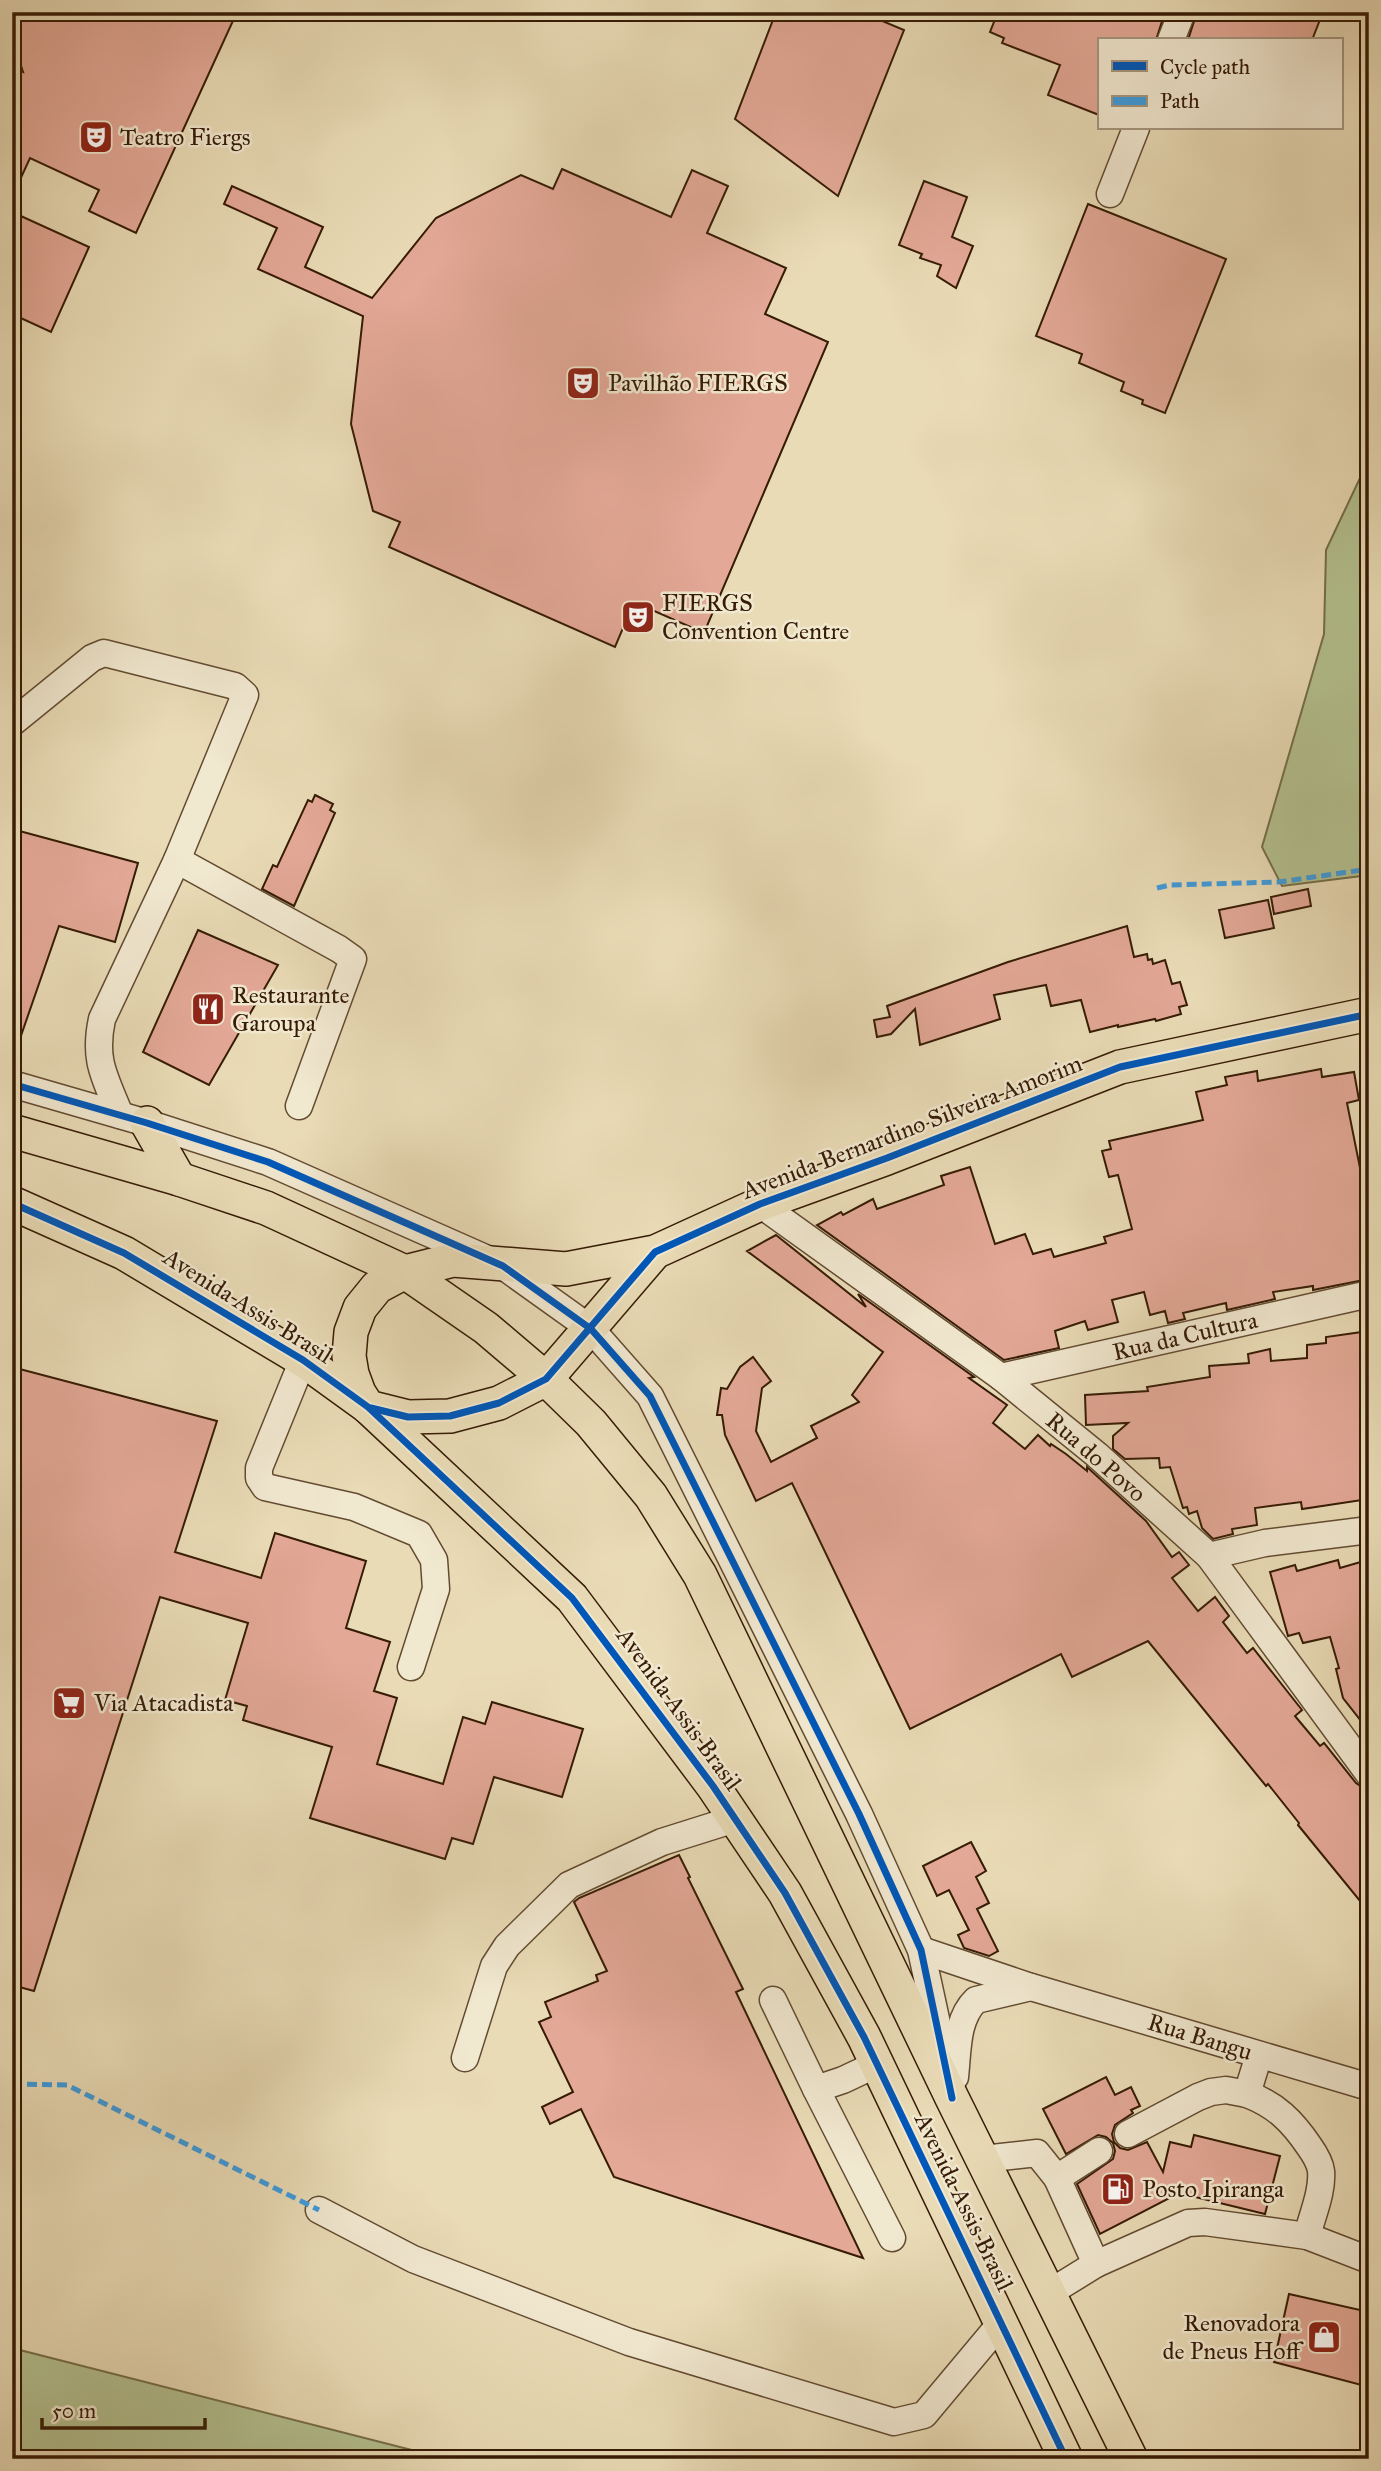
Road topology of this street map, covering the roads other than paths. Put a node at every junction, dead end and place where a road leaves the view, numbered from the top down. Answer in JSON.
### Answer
{"nodes":[{"id":1,"x":1182,"y":12,"type":"edge"},
{"id":2,"x":1172,"y":38,"type":"edge"},
{"id":3,"x":1135,"y":130,"type":"edge"},
{"id":4,"x":1110,"y":194,"type":"dead end"},
{"id":5,"x":12,"y":723,"type":"edge"},
{"id":6,"x":177,"y":860,"type":"junction"},
{"id":7,"x":1369,"y":1014,"type":"edge"},
{"id":8,"x":12,"y":1084,"type":"edge"},
{"id":9,"x":299,"y":1107,"type":"dead end"},
{"id":10,"x":133,"y":1119,"type":"junction"},
{"id":11,"x":12,"y":1131,"type":"edge"},
{"id":12,"x":179,"y":1179,"type":"junction"},
{"id":13,"x":12,"y":1203,"type":"edge"},
{"id":14,"x":760,"y":1204,"type":"junction"},
{"id":15,"x":655,"y":1252,"type":"junction"},
{"id":16,"x":503,"y":1266,"type":"junction"},
{"id":17,"x":405,"y":1272,"type":"junction"},
{"id":18,"x":1369,"y":1294,"type":"edge"},
{"id":19,"x":591,"y":1329,"type":"junction"},
{"id":20,"x":303,"y":1360,"type":"junction"},
{"id":21,"x":1001,"y":1377,"type":"junction"},
{"id":22,"x":546,"y":1380,"type":"junction"},
{"id":23,"x":368,"y":1407,"type":"junction"},
{"id":24,"x":1369,"y":1531,"type":"edge"},
{"id":25,"x":1209,"y":1556,"type":"junction"},
{"id":26,"x":411,"y":1667,"type":"dead end"},
{"id":27,"x":1369,"y":1774,"type":"edge"},
{"id":28,"x":735,"y":1819,"type":"junction"},
{"id":29,"x":922,"y":1950,"type":"junction"},
{"id":30,"x":1031,"y":1987,"type":"junction"},
{"id":31,"x":774,"y":2000,"type":"dead end"},
{"id":32,"x":1259,"y":2055,"type":"junction"},
{"id":33,"x":465,"y":2058,"type":"dead end"},
{"id":34,"x":877,"y":2064,"type":"junction"},
{"id":35,"x":1369,"y":2087,"type":"edge"},
{"id":36,"x":816,"y":2089,"type":"junction"},
{"id":37,"x":1247,"y":2094,"type":"junction"},
{"id":38,"x":952,"y":2098,"type":"junction"},
{"id":39,"x":1128,"y":2134,"type":"dead end"},
{"id":40,"x":1099,"y":2151,"type":"dead end"},
{"id":41,"x":983,"y":2159,"type":"junction"},
{"id":42,"x":1056,"y":2178,"type":"junction"},
{"id":43,"x":319,"y":2210,"type":"dead end"},
{"id":44,"x":1307,"y":2236,"type":"junction"},
{"id":45,"x":892,"y":2238,"type":"dead end"},
{"id":46,"x":1369,"y":2260,"type":"edge"},
{"id":47,"x":1097,"y":2264,"type":"junction"},
{"id":48,"x":1049,"y":2293,"type":"junction"},
{"id":49,"x":1001,"y":2323,"type":"junction"},
{"id":50,"x":1066,"y":2459,"type":"edge"},
{"id":51,"x":1131,"y":2459,"type":"edge"}],
"edges":[{"from":1,"to":2,"type":"street"},
{"from":3,"to":4,"type":"street"},
{"from":5,"to":6,"type":"street"},
{"from":6,"to":9,"type":"street"},
{"from":6,"to":10,"type":"street"},
{"from":7,"to":14,"type":"main road","name":"Avenida Bernardino Silveira Amorim"},
{"from":8,"to":10,"type":"street"},
{"from":10,"to":12,"type":"main road"},
{"from":10,"to":16,"type":"street"},
{"from":11,"to":12,"type":"main road","name":"Avenida Assis Brasil"},
{"from":12,"to":17,"type":"main road","name":"Avenida Assis Brasil"},
{"from":13,"to":20,"type":"main road","name":"Avenida Assis Brasil"},
{"from":14,"to":15,"type":"main road","name":"Avenida Bernardino Silveira Amorim"},
{"from":14,"to":21,"type":"street","name":"Rua do Povo"},
{"from":15,"to":16,"type":"main road","name":"Avenida Bernardino Silveira Amorim"},
{"from":15,"to":19,"type":"main road","name":"Avenida Bernardino Silveira Amorim"},
{"from":16,"to":17,"type":"main road","name":"Avenida Bernardino Silveira Amorim"},
{"from":16,"to":19,"type":"street"},
{"from":17,"to":22,"type":"main road","name":"Avenida Assis Brasil"},
{"from":17,"to":23,"type":"main road","name":"Avenida Bernardino Silveira Amorim"},
{"from":18,"to":21,"type":"street","name":"Rua da Cultura"},
{"from":19,"to":22,"type":"main road","name":"Avenida Bernardino Silveira Amorim"},
{"from":19,"to":29,"type":"street"},
{"from":20,"to":23,"type":"main road","name":"Avenida Assis Brasil"},
{"from":20,"to":26,"type":"street"},
{"from":21,"to":25,"type":"street","name":"Rua do Povo"},
{"from":22,"to":23,"type":"main road","name":"Avenida Bernardino Silveira Amorim"},
{"from":22,"to":38,"type":"main road","name":"Avenida Assis Brasil"},
{"from":23,"to":28,"type":"main road","name":"Avenida Assis Brasil"},
{"from":24,"to":25,"type":"street"},
{"from":25,"to":27,"type":"street","name":"Rua do Povo"},
{"from":28,"to":33,"type":"street"},
{"from":28,"to":34,"type":"main road","name":"Avenida Assis Brasil"},
{"from":29,"to":30,"type":"street","name":"Rua Bangu"},
{"from":29,"to":38,"type":"street"},
{"from":30,"to":32,"type":"street","name":"Rua Bangu"},
{"from":30,"to":38,"type":"street","name":"Rua Bangu"},
{"from":31,"to":36,"type":"street"},
{"from":32,"to":35,"type":"street","name":"Rua Bangu"},
{"from":32,"to":37,"type":"street"},
{"from":34,"to":36,"type":"street"},
{"from":34,"to":49,"type":"main road","name":"Avenida Assis Brasil"},
{"from":36,"to":45,"type":"street"},
{"from":37,"to":39,"type":"street"},
{"from":37,"to":44,"type":"street"},
{"from":38,"to":41,"type":"main road","name":"Avenida Assis Brasil"},
{"from":40,"to":42,"type":"street"},
{"from":41,"to":42,"type":"street"},
{"from":41,"to":48,"type":"main road","name":"Avenida Assis Brasil"},
{"from":42,"to":47,"type":"street"},
{"from":43,"to":49,"type":"street"},
{"from":44,"to":46,"type":"street"},
{"from":44,"to":47,"type":"street"},
{"from":47,"to":48,"type":"street"},
{"from":48,"to":51,"type":"main road","name":"Avenida Assis Brasil"},
{"from":49,"to":50,"type":"main road","name":"Avenida Assis Brasil"}]}
